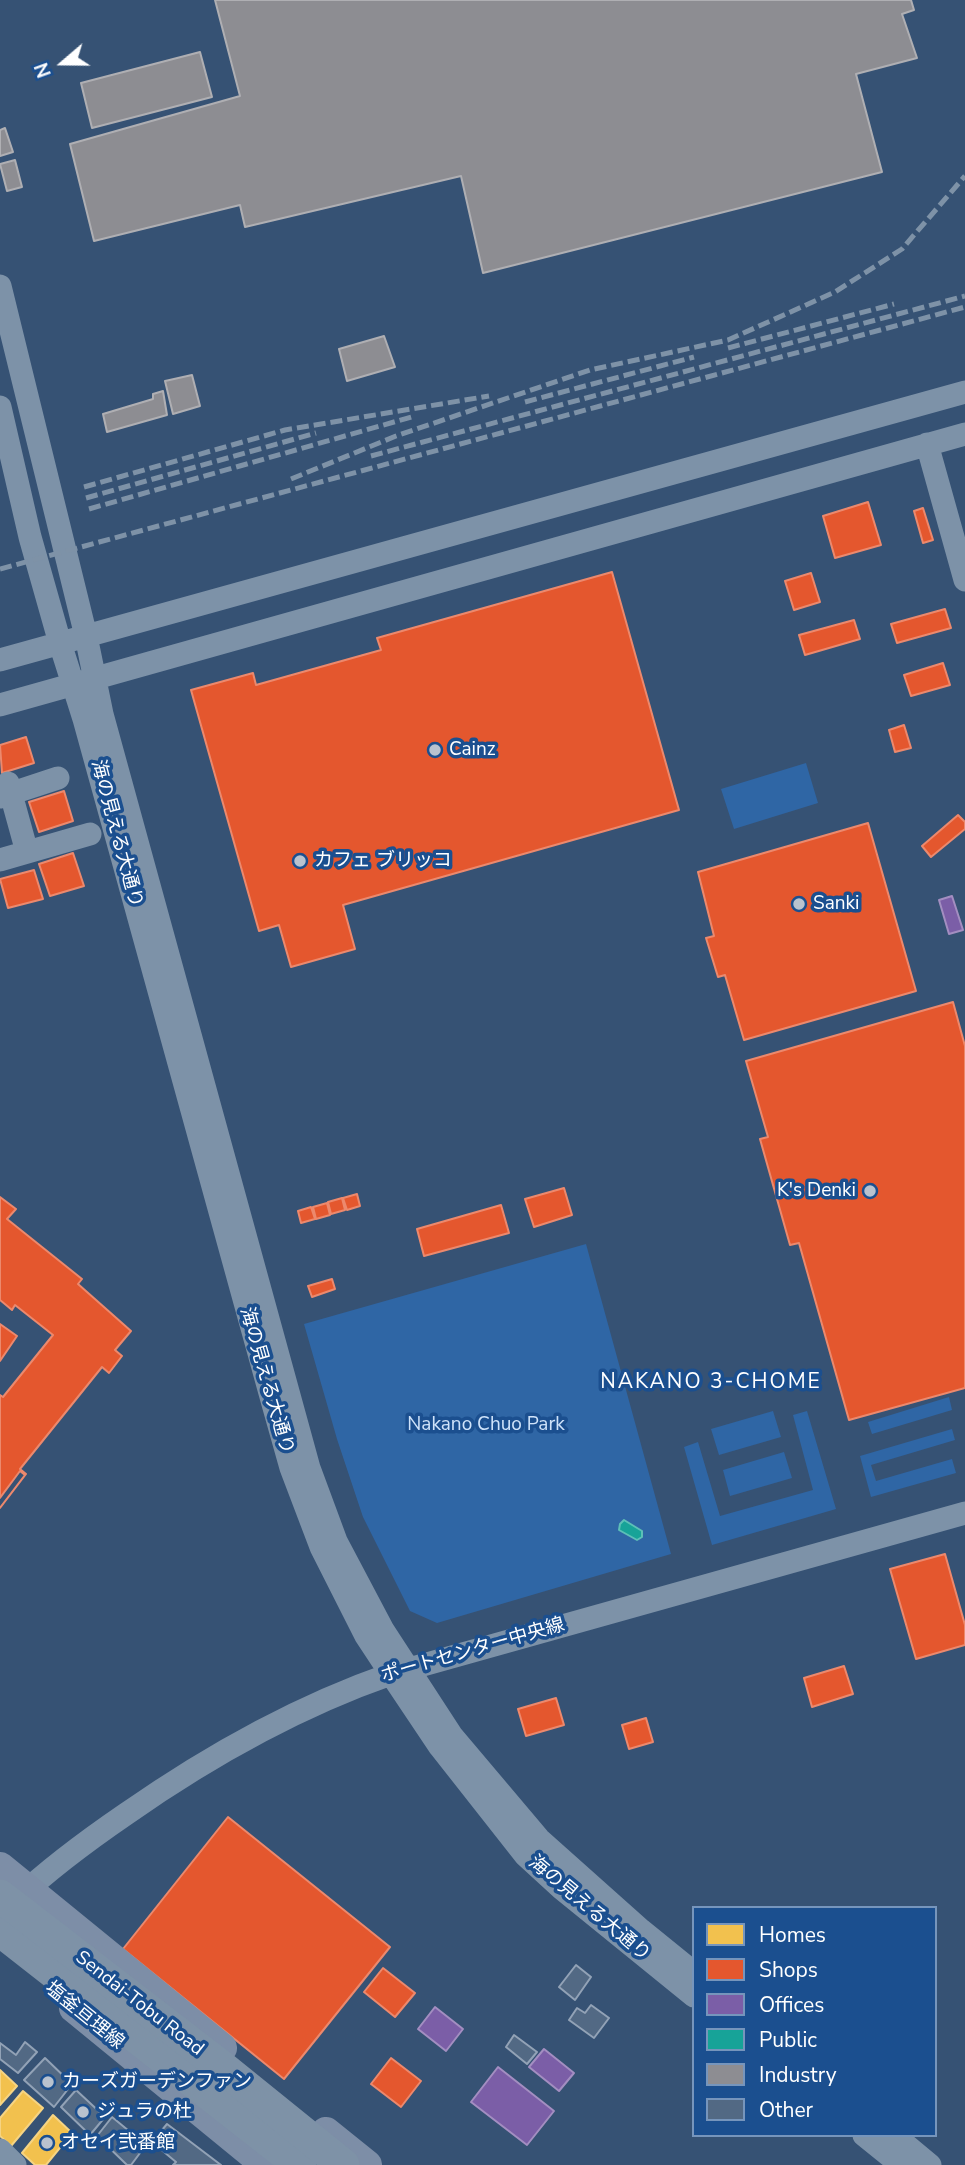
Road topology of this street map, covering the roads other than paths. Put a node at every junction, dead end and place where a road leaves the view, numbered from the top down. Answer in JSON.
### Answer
{"nodes":[{"id":1,"x":0,"y":285,"type":"edge"},
{"id":2,"x":965,"y":392,"type":"edge"},
{"id":3,"x":0,"y":407,"type":"edge"},
{"id":4,"x":965,"y":434,"type":"edge"},
{"id":5,"x":927,"y":444,"type":"junction"},
{"id":6,"x":965,"y":580,"type":"edge"},
{"id":7,"x":86,"y":636,"type":"junction"},
{"id":8,"x":60,"y":643,"type":"junction"},
{"id":9,"x":0,"y":660,"type":"edge"},
{"id":10,"x":84,"y":682,"type":"junction"},
{"id":11,"x":0,"y":705,"type":"edge"},
{"id":12,"x":58,"y":778,"type":"dead end"},
{"id":13,"x":6,"y":791,"type":"edge"},
{"id":14,"x":90,"y":834,"type":"dead end"},
{"id":15,"x":27,"y":852,"type":"junction"},
{"id":16,"x":0,"y":860,"type":"edge"},
{"id":17,"x":965,"y":1513,"type":"edge"},
{"id":18,"x":400,"y":1671,"type":"junction"},
{"id":19,"x":0,"y":1867,"type":"edge"},
{"id":20,"x":14,"y":1893,"type":"edge"},
{"id":21,"x":0,"y":1915,"type":"edge"},
{"id":22,"x":0,"y":1930,"type":"edge"},
{"id":23,"x":0,"y":1948,"type":"edge"},
{"id":24,"x":692,"y":1971,"type":"edge"},
{"id":25,"x":692,"y":1994,"type":"edge"},
{"id":26,"x":866,"y":2137,"type":"edge"},
{"id":27,"x":896,"y":2137,"type":"edge"},
{"id":28,"x":0,"y":2150,"type":"edge"},
{"id":29,"x":15,"y":2165,"type":"edge"},
{"id":30,"x":265,"y":2165,"type":"edge"},
{"id":31,"x":300,"y":2165,"type":"edge"},
{"id":32,"x":343,"y":2165,"type":"edge"},
{"id":33,"x":367,"y":2165,"type":"edge"},
{"id":34,"x":901,"y":2165,"type":"edge"},
{"id":35,"x":930,"y":2165,"type":"edge"}],
"edges":[{"from":1,"to":7,"type":"street"},
{"from":2,"to":7,"type":"street"},
{"from":3,"to":8,"type":"street","name":"海の見える大通り"},
{"from":4,"to":5,"type":"street"},
{"from":5,"to":6,"type":"street"},
{"from":5,"to":10,"type":"street"},
{"from":7,"to":8,"type":"street"},
{"from":7,"to":10,"type":"street"},
{"from":8,"to":9,"type":"street"},
{"from":8,"to":10,"type":"street","name":"海の見える大通り"},
{"from":10,"to":11,"type":"street"},
{"from":10,"to":18,"type":"street","name":"海の見える大通り"},
{"from":12,"to":13,"type":"street"},
{"from":13,"to":15,"type":"street"},
{"from":14,"to":15,"type":"street"},
{"from":15,"to":16,"type":"street"},
{"from":17,"to":18,"type":"street","name":"ポートセンター中央線"},
{"from":18,"to":20,"type":"street","name":"ポートセンター中央線"},
{"from":18,"to":24,"type":"street"},
{"from":18,"to":25,"type":"street","name":"海の見える大通り"},
{"from":19,"to":20,"type":"main road"},
{"from":20,"to":21,"type":"street","name":"ポートセンター中央線"},
{"from":20,"to":32,"type":"highway","name":"Sendai-Tobu Road","bridge":true},
{"from":20,"to":33,"type":"main road"},
{"from":22,"to":31,"type":"highway","name":"Sendai-Tobu Road"},
{"from":23,"to":30,"type":"main road","name":"塩釜亘理線"},
{"from":26,"to":34,"type":"street"},
{"from":27,"to":35,"type":"street"},
{"from":28,"to":29,"type":"street"}]}
